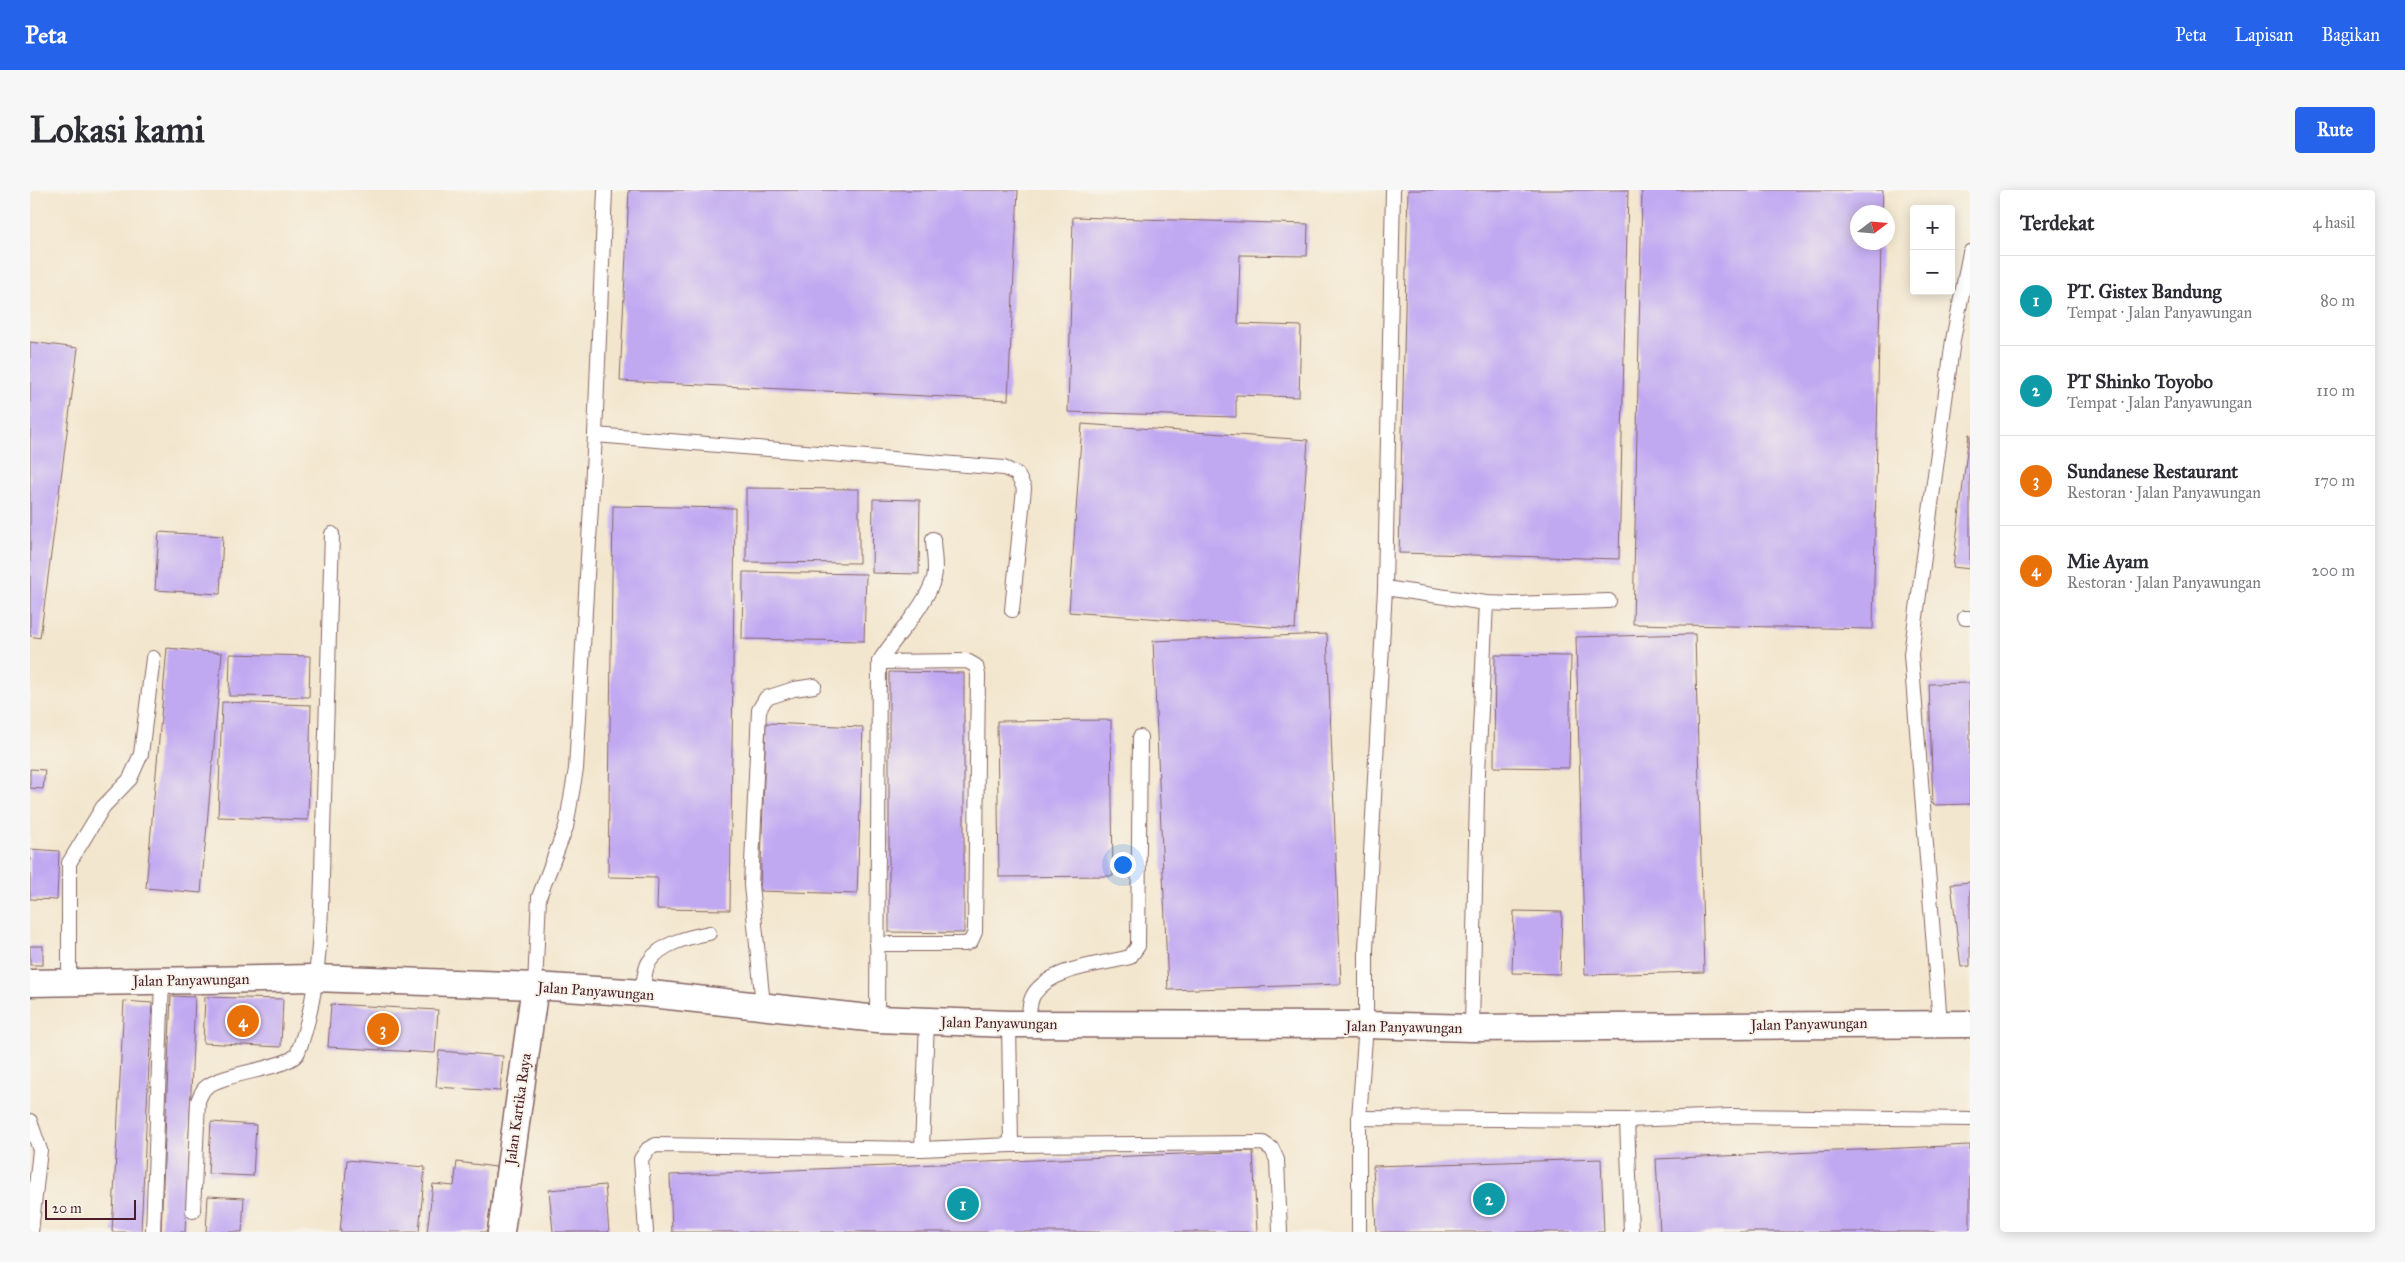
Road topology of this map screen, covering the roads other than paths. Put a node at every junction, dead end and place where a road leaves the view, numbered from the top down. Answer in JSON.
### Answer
{"nodes":[{"id":1,"x":605,"y":190,"type":"edge"},
{"id":2,"x":1393,"y":190,"type":"edge"},
{"id":3,"x":1970,"y":252,"type":"edge"},
{"id":4,"x":596,"y":435,"type":"junction"},
{"id":5,"x":332,"y":534,"type":"dead end"},
{"id":6,"x":933,"y":539,"type":"dead end"},
{"id":7,"x":1385,"y":588,"type":"junction"},
{"id":8,"x":1609,"y":601,"type":"dead end"},
{"id":9,"x":1486,"y":603,"type":"junction"},
{"id":10,"x":1012,"y":610,"type":"dead end"},
{"id":11,"x":153,"y":658,"type":"dead end"},
{"id":12,"x":880,"y":662,"type":"junction"},
{"id":13,"x":814,"y":686,"type":"dead end"},
{"id":14,"x":1140,"y":737,"type":"dead end"},
{"id":15,"x":709,"y":933,"type":"dead end"},
{"id":16,"x":878,"y":944,"type":"junction"},
{"id":17,"x":314,"y":978,"type":"junction"},
{"id":18,"x":162,"y":981,"type":"junction"},
{"id":19,"x":30,"y":983,"type":"edge"},
{"id":20,"x":70,"y":983,"type":"junction"},
{"id":21,"x":535,"y":986,"type":"junction"},
{"id":22,"x":642,"y":993,"type":"junction"},
{"id":23,"x":763,"y":1005,"type":"junction"},
{"id":24,"x":877,"y":1018,"type":"junction"},
{"id":25,"x":927,"y":1021,"type":"junction"},
{"id":26,"x":1940,"y":1023,"type":"junction"},
{"id":27,"x":1019,"y":1024,"type":"junction"},
{"id":28,"x":1970,"y":1024,"type":"edge"},
{"id":29,"x":1366,"y":1025,"type":"junction"},
{"id":30,"x":1472,"y":1028,"type":"junction"},
{"id":31,"x":1359,"y":1118,"type":"junction"},
{"id":32,"x":1970,"y":1119,"type":"edge"},
{"id":33,"x":1627,"y":1120,"type":"junction"},
{"id":34,"x":30,"y":1121,"type":"edge"},
{"id":35,"x":1011,"y":1146,"type":"junction"},
{"id":36,"x":922,"y":1149,"type":"junction"},
{"id":37,"x":193,"y":1211,"type":"dead end"},
{"id":38,"x":30,"y":1232,"type":"edge"},
{"id":39,"x":153,"y":1232,"type":"edge"},
{"id":40,"x":501,"y":1232,"type":"edge"},
{"id":41,"x":646,"y":1232,"type":"edge"},
{"id":42,"x":1280,"y":1232,"type":"edge"},
{"id":43,"x":1359,"y":1232,"type":"edge"},
{"id":44,"x":1631,"y":1232,"type":"edge"}],
"edges":[{"from":1,"to":4,"type":"lane"},
{"from":2,"to":7,"type":"lane"},
{"from":3,"to":26,"type":"lane"},
{"from":4,"to":10,"type":"lane"},
{"from":4,"to":21,"type":"lane"},
{"from":5,"to":17,"type":"lane"},
{"from":6,"to":12,"type":"lane"},
{"from":7,"to":9,"type":"lane"},
{"from":7,"to":29,"type":"lane"},
{"from":8,"to":9,"type":"lane"},
{"from":9,"to":30,"type":"lane"},
{"from":11,"to":20,"type":"lane"},
{"from":12,"to":16,"type":"lane"},
{"from":12,"to":16,"type":"lane"},
{"from":13,"to":23,"type":"lane"},
{"from":14,"to":27,"type":"lane"},
{"from":15,"to":22,"type":"lane"},
{"from":16,"to":24,"type":"lane"},
{"from":17,"to":18,"type":"street","name":"Jalan Panyawungan"},
{"from":17,"to":21,"type":"street","name":"Jalan Panyawungan"},
{"from":17,"to":37,"type":"lane"},
{"from":18,"to":20,"type":"street","name":"Jalan Panyawungan"},
{"from":18,"to":39,"type":"lane"},
{"from":19,"to":20,"type":"street","name":"Jalan Panyawungan"},
{"from":21,"to":22,"type":"street","name":"Jalan Panyawungan"},
{"from":21,"to":40,"type":"street","name":"Jalan Kartika Raya"},
{"from":22,"to":23,"type":"street","name":"Jalan Panyawungan"},
{"from":23,"to":24,"type":"street","name":"Jalan Panyawungan"},
{"from":24,"to":25,"type":"street","name":"Jalan Panyawungan"},
{"from":25,"to":27,"type":"street","name":"Jalan Panyawungan"},
{"from":25,"to":36,"type":"lane"},
{"from":26,"to":28,"type":"street","name":"Jalan Panyawungan"},
{"from":26,"to":30,"type":"street","name":"Jalan Panyawungan"},
{"from":27,"to":29,"type":"street","name":"Jalan Panyawungan"},
{"from":27,"to":35,"type":"lane"},
{"from":29,"to":30,"type":"street","name":"Jalan Panyawungan"},
{"from":29,"to":31,"type":"lane"},
{"from":31,"to":33,"type":"lane"},
{"from":31,"to":43,"type":"lane"},
{"from":32,"to":33,"type":"lane"},
{"from":33,"to":44,"type":"lane"},
{"from":34,"to":38,"type":"lane"},
{"from":35,"to":36,"type":"lane"},
{"from":35,"to":42,"type":"lane"},
{"from":36,"to":41,"type":"lane"}]}
